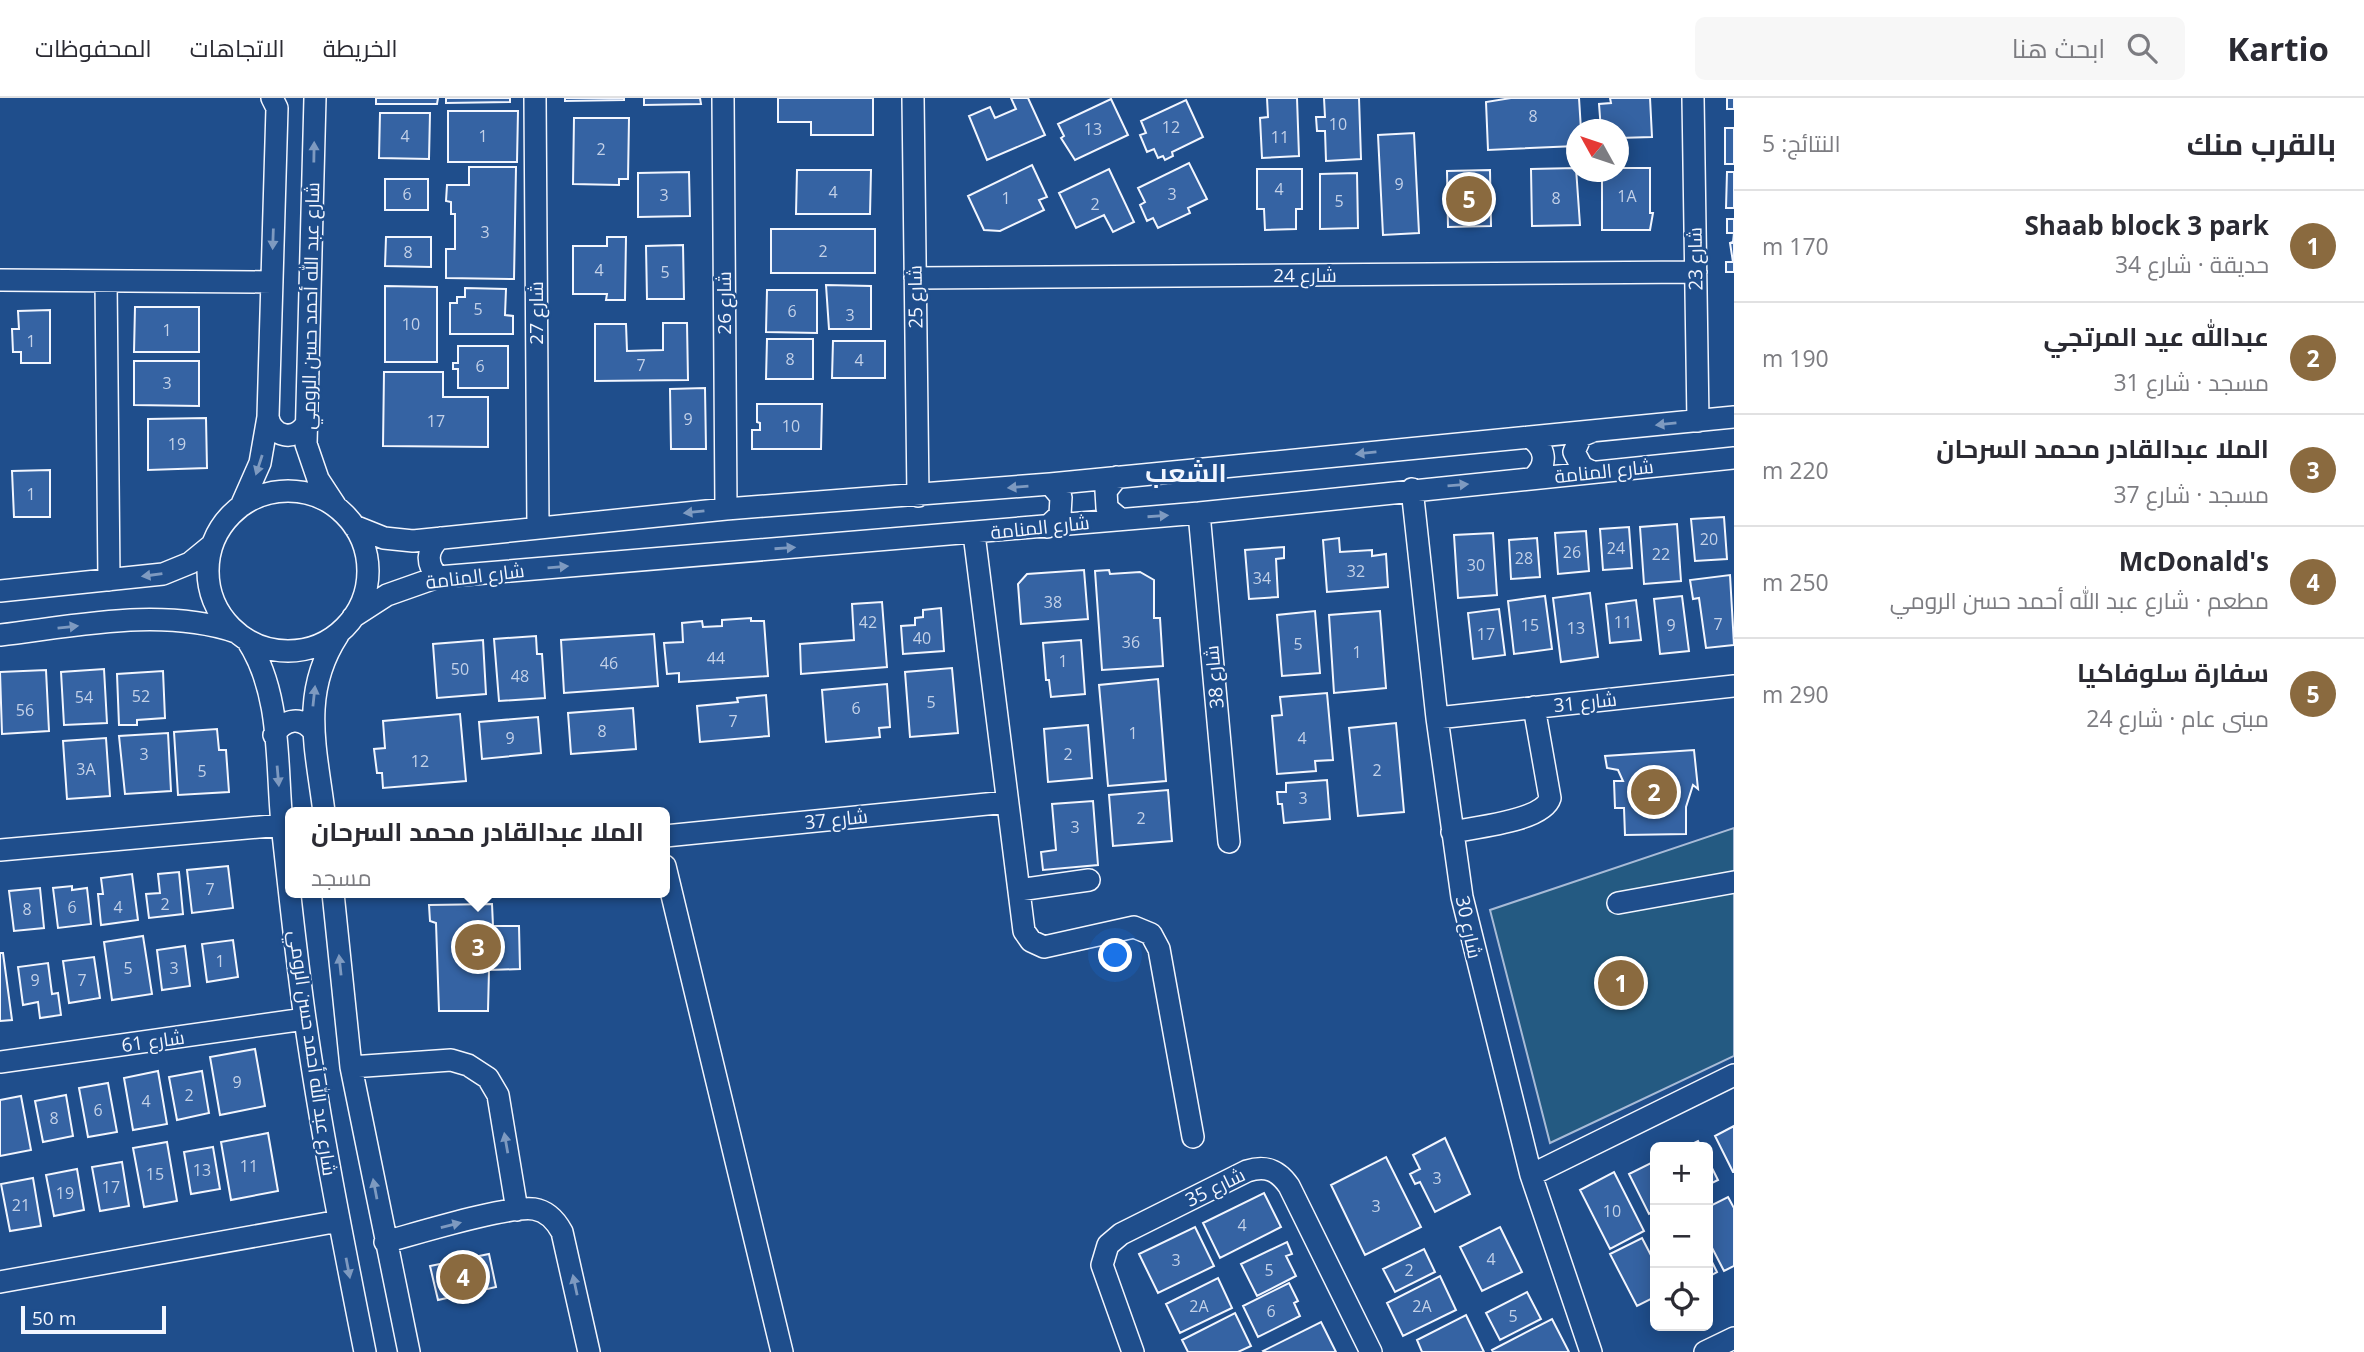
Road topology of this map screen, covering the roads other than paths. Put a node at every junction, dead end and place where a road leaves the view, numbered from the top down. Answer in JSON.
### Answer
{"nodes":[{"id":1,"x":315,"y":98,"type":"edge"},
{"id":2,"x":535,"y":98,"type":"edge"},
{"id":3,"x":723,"y":98,"type":"edge"},
{"id":4,"x":913,"y":98,"type":"edge"},
{"id":5,"x":1693,"y":98,"type":"edge"},
{"id":6,"x":275,"y":101,"type":"edge"},
{"id":7,"x":1696,"y":272,"type":"junction"},
{"id":8,"x":915,"y":278,"type":"junction"},
{"id":9,"x":0,"y":280,"type":"edge"},
{"id":10,"x":106,"y":281,"type":"junction"},
{"id":11,"x":272,"y":282,"type":"junction"},
{"id":12,"x":268,"y":417,"type":"junction"},
{"id":13,"x":1734,"y":417,"type":"edge"},
{"id":14,"x":1698,"y":421,"type":"junction"},
{"id":15,"x":306,"y":424,"type":"junction"},
{"id":16,"x":1593,"y":431,"type":"junction"},
{"id":17,"x":1528,"y":437,"type":"junction"},
{"id":18,"x":1734,"y":458,"type":"edge"},
{"id":19,"x":1592,"y":472,"type":"junction"},
{"id":20,"x":1117,"y":477,"type":"junction"},
{"id":21,"x":1534,"y":477,"type":"junction"},
{"id":22,"x":1050,"y":484,"type":"junction"},
{"id":23,"x":1412,"y":489,"type":"junction"},
{"id":24,"x":918,"y":496,"type":"junction"},
{"id":25,"x":241,"y":506,"type":"junction"},
{"id":26,"x":336,"y":507,"type":"junction"},
{"id":27,"x":726,"y":509,"type":"junction"},
{"id":28,"x":1199,"y":513,"type":"junction"},
{"id":29,"x":1120,"y":519,"type":"junction"},
{"id":30,"x":354,"y":526,"type":"junction"},
{"id":31,"x":1047,"y":527,"type":"junction"},
{"id":32,"x":538,"y":528,"type":"junction"},
{"id":33,"x":974,"y":534,"type":"junction"},
{"id":34,"x":440,"y":538,"type":"junction"},
{"id":35,"x":212,"y":545,"type":"junction"},
{"id":36,"x":438,"y":577,"type":"junction"},
{"id":37,"x":109,"y":580,"type":"junction"},
{"id":38,"x":0,"y":591,"type":"edge"},
{"id":39,"x":347,"y":624,"type":"junction"},
{"id":40,"x":0,"y":635,"type":"edge"},
{"id":41,"x":241,"y":636,"type":"junction"},
{"id":42,"x":1734,"y":686,"type":"edge"},
{"id":43,"x":1534,"y":707,"type":"junction"},
{"id":44,"x":1437,"y":718,"type":"junction"},
{"id":45,"x":314,"y":732,"type":"junction"},
{"id":46,"x":274,"y":735,"type":"junction"},
{"id":47,"x":1007,"y":802,"type":"junction"},
{"id":48,"x":323,"y":807,"type":"edge"},
{"id":49,"x":282,"y":825,"type":"junction"},
{"id":50,"x":1452,"y":832,"type":"junction"},
{"id":51,"x":670,"y":836,"type":"edge"},
{"id":52,"x":1229,"y":842,"type":"dead end"},
{"id":53,"x":0,"y":850,"type":"edge"},
{"id":54,"x":285,"y":850,"type":"edge"},
{"id":55,"x":1089,"y":880,"type":"dead end"},
{"id":56,"x":1734,"y":882,"type":"edge"},
{"id":57,"x":670,"y":887,"type":"edge"},
{"id":58,"x":1019,"y":890,"type":"junction"},
{"id":59,"x":291,"y":898,"type":"edge"},
{"id":60,"x":333,"y":898,"type":"edge"},
{"id":61,"x":1619,"y":903,"type":"dead end"},
{"id":62,"x":305,"y":1019,"type":"junction"},
{"id":63,"x":0,"y":1062,"type":"edge"},
{"id":64,"x":351,"y":1067,"type":"junction"},
{"id":65,"x":1734,"y":1075,"type":"edge"},
{"id":66,"x":1193,"y":1138,"type":"dead end"},
{"id":67,"x":1531,"y":1175,"type":"junction"},
{"id":68,"x":517,"y":1210,"type":"junction"},
{"id":69,"x":338,"y":1221,"type":"junction"},
{"id":70,"x":385,"y":1242,"type":"junction"},
{"id":71,"x":0,"y":1282,"type":"edge"},
{"id":72,"x":1734,"y":1338,"type":"edge"},
{"id":73,"x":1127,"y":1350,"type":"edge"},
{"id":74,"x":365,"y":1352,"type":"edge"},
{"id":75,"x":409,"y":1352,"type":"edge"},
{"id":76,"x":589,"y":1352,"type":"edge"},
{"id":77,"x":782,"y":1352,"type":"edge"},
{"id":78,"x":1371,"y":1352,"type":"edge"},
{"id":79,"x":1591,"y":1352,"type":"edge"},
{"id":80,"x":1705,"y":1352,"type":"edge"}],
"edges":[{"from":15,"to":1,"type":"street","name":"شارع عبد الله أحمد حسن الرومي","one_way":true},
{"from":2,"to":32,"type":"street","name":"شارع 27"},
{"from":3,"to":27,"type":"street","name":"شارع 26"},
{"from":4,"to":8,"type":"street","name":"شارع 25"},
{"from":5,"to":7,"type":"street","name":"شارع 23"},
{"from":6,"to":11,"type":"street","name":"شارع عبد الله أحمد حسن الرومي","one_way":true},
{"from":7,"to":8,"type":"street","name":"شارع 24"},
{"from":7,"to":14,"type":"street","name":"شارع 23"},
{"from":8,"to":24,"type":"street","name":"شارع 25"},
{"from":9,"to":10,"type":"street"},
{"from":10,"to":11,"type":"street"},
{"from":10,"to":37,"type":"street"},
{"from":11,"to":12,"type":"street","name":"شارع عبد الله أحمد حسن الرومي"},
{"from":12,"to":15,"type":"street"},
{"from":12,"to":25,"type":"street","name":"شارع عبد الله أحمد حسن الرومي","one_way":true},
{"from":13,"to":14,"type":"street","name":"شارع المنامة"},
{"from":14,"to":16,"type":"street","name":"شارع المنامة","one_way":true},
{"from":15,"to":26,"type":"street","name":"شارع عبد الله أحمد حسن الرومي"},
{"from":16,"to":17,"type":"street","name":"شارع المنامة"},
{"from":16,"to":19,"type":"street"},
{"from":17,"to":20,"type":"street","name":"شارع المنامة","one_way":true},
{"from":17,"to":21,"type":"street"},
{"from":18,"to":19,"type":"street","name":"شارع المنامة"},
{"from":19,"to":21,"type":"street","name":"شارع المنامة"},
{"from":20,"to":22,"type":"street","name":"شارع المنامة"},
{"from":20,"to":29,"type":"street"},
{"from":23,"to":21,"type":"street","name":"شارع المنامة","one_way":true},
{"from":22,"to":24,"type":"street","name":"شارع المنامة","one_way":true},
{"from":22,"to":31,"type":"street"},
{"from":23,"to":28,"type":"street","name":"شارع المنامة"},
{"from":23,"to":44,"type":"street","name":"شارع 30"},
{"from":24,"to":27,"type":"street","name":"شارع المنامة"},
{"from":25,"to":26,"type":"street"},
{"from":25,"to":35,"type":"street"},
{"from":26,"to":30,"type":"street"},
{"from":27,"to":32,"type":"street","name":"شارع المنامة","one_way":true},
{"from":29,"to":28,"type":"street","name":"شارع المنامة","one_way":true},
{"from":28,"to":52,"type":"street","name":"شارع 38"},
{"from":29,"to":31,"type":"street","name":"شارع المنامة"},
{"from":30,"to":34,"type":"street","name":"شارع المنامة"},
{"from":30,"to":39,"type":"street"},
{"from":31,"to":33,"type":"street","name":"شارع المنامة"},
{"from":32,"to":34,"type":"street","name":"شارع المنامة"},
{"from":36,"to":33,"type":"street","name":"شارع المنامة","one_way":true},
{"from":33,"to":47,"type":"street"},
{"from":34,"to":36,"type":"street"},
{"from":35,"to":37,"type":"street","one_way":true},
{"from":35,"to":41,"type":"street"},
{"from":36,"to":39,"type":"street","name":"شارع المنامة"},
{"from":37,"to":38,"type":"street"},
{"from":39,"to":41,"type":"street"},
{"from":45,"to":39,"type":"street","one_way":true},
{"from":40,"to":41,"type":"street","one_way":true},
{"from":41,"to":46,"type":"street","name":"شارع عبد الله أحمد حسن الرومي"},
{"from":42,"to":43,"type":"street","name":"شارع 31"},
{"from":43,"to":44,"type":"street","name":"شارع 31"},
{"from":43,"to":50,"type":"street"},
{"from":44,"to":50,"type":"street","name":"شارع 30"},
{"from":45,"to":46,"type":"street"},
{"from":45,"to":48,"type":"street"},
{"from":46,"to":49,"type":"street","name":"شارع عبد الله أحمد حسن الرومي","one_way":true},
{"from":47,"to":51,"type":"street","name":"شارع 37"},
{"from":47,"to":58,"type":"street"},
{"from":49,"to":53,"type":"street"},
{"from":49,"to":54,"type":"street","name":"شارع عبد الله أحمد حسن الرومي"},
{"from":50,"to":67,"type":"street","name":"شارع 30"},
{"from":55,"to":58,"type":"street"},
{"from":56,"to":61,"type":"street"},
{"from":57,"to":77,"type":"street"},
{"from":58,"to":66,"type":"street"},
{"from":59,"to":62,"type":"street","name":"شارع عبد الله أحمد حسن الرومي"},
{"from":64,"to":60,"type":"street","name":"شارع عبد الله أحمد حسن الرومي","one_way":true},
{"from":62,"to":63,"type":"street","name":"شارع 61"},
{"from":62,"to":69,"type":"street","name":"شارع عبد الله أحمد حسن الرومي"},
{"from":68,"to":64,"type":"street","one_way":true},
{"from":70,"to":64,"type":"street","name":"شارع عبد الله أحمد حسن الرومي","one_way":true},
{"from":65,"to":67,"type":"street"},
{"from":67,"to":79,"type":"street","name":"شارع 30"},
{"from":70,"to":68,"type":"street","one_way":true},
{"from":76,"to":68,"type":"street","one_way":true},
{"from":69,"to":71,"type":"street"},
{"from":69,"to":74,"type":"street","name":"شارع عبد الله أحمد حسن الرومي","one_way":true},
{"from":70,"to":75,"type":"street","name":"شارع عبد الله أحمد حسن الرومي"},
{"from":72,"to":80,"type":"street"},
{"from":73,"to":78,"type":"street","name":"شارع 35"}]}
